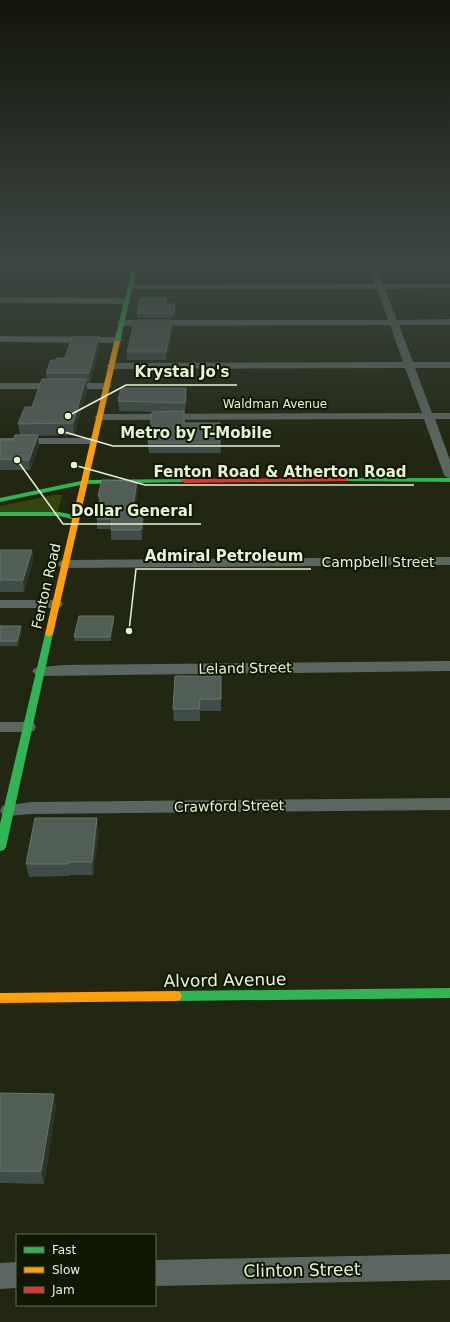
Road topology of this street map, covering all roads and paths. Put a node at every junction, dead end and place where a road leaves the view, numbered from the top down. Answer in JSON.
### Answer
{"nodes":[{"id":1,"x":121,"y":323,"type":"edge"},
{"id":2,"x":395,"y":324,"type":"edge"},
{"id":3,"x":0,"y":339,"type":"edge"},
{"id":4,"x":118,"y":340,"type":"junction"},
{"id":5,"x":409,"y":365,"type":"junction"},
{"id":6,"x":450,"y":365,"type":"edge"},
{"id":7,"x":112,"y":366,"type":"junction"},
{"id":8,"x":0,"y":386,"type":"edge"},
{"id":9,"x":107,"y":386,"type":"junction"},
{"id":10,"x":428,"y":416,"type":"junction"},
{"id":11,"x":450,"y":416,"type":"edge"},
{"id":12,"x":99,"y":417,"type":"junction"},
{"id":13,"x":0,"y":441,"type":"edge"},
{"id":14,"x":94,"y":441,"type":"junction"},
{"id":15,"x":450,"y":475,"type":"edge"},
{"id":16,"x":450,"y":480,"type":"edge"},
{"id":17,"x":85,"y":482,"type":"junction"},
{"id":18,"x":0,"y":500,"type":"edge"},
{"id":19,"x":0,"y":514,"type":"edge"},
{"id":20,"x":76,"y":518,"type":"junction"},
{"id":21,"x":450,"y":561,"type":"edge"},
{"id":22,"x":65,"y":564,"type":"junction"},
{"id":23,"x":0,"y":604,"type":"edge"},
{"id":24,"x":56,"y":604,"type":"junction"},
{"id":25,"x":450,"y":666,"type":"edge"},
{"id":26,"x":40,"y":671,"type":"junction"},
{"id":27,"x":0,"y":727,"type":"edge"},
{"id":28,"x":28,"y":727,"type":"junction"},
{"id":29,"x":450,"y":804,"type":"edge"},
{"id":30,"x":8,"y":810,"type":"junction"},
{"id":31,"x":0,"y":846,"type":"edge"},
{"id":32,"x":450,"y":993,"type":"edge"},
{"id":33,"x":0,"y":998,"type":"edge"},
{"id":34,"x":450,"y":1267,"type":"edge"},
{"id":35,"x":156,"y":1273,"type":"edge"},
{"id":36,"x":0,"y":1276,"type":"edge"},
{"id":37,"x":16,"y":1276,"type":"edge"}],
"edges":[{"from":1,"to":4,"type":"street","name":"Fenton Road"},
{"from":2,"to":5,"type":"street"},
{"from":3,"to":4,"type":"street"},
{"from":4,"to":7,"type":"street","name":"Fenton Road"},
{"from":5,"to":6,"type":"street"},
{"from":5,"to":7,"type":"street"},
{"from":5,"to":10,"type":"street"},
{"from":7,"to":9,"type":"street","name":"Fenton Road"},
{"from":8,"to":9,"type":"street"},
{"from":9,"to":12,"type":"street","name":"Fenton Road"},
{"from":10,"to":11,"type":"street","name":"Waldman Avenue"},
{"from":10,"to":12,"type":"street","name":"Waldman Avenue"},
{"from":10,"to":15,"type":"street"},
{"from":12,"to":14,"type":"street","name":"Fenton Road"},
{"from":13,"to":14,"type":"street"},
{"from":14,"to":17,"type":"street","name":"Fenton Road"},
{"from":16,"to":17,"type":"street"},
{"from":17,"to":18,"type":"street"},
{"from":17,"to":20,"type":"street","name":"Fenton Road"},
{"from":19,"to":20,"type":"street"},
{"from":20,"to":22,"type":"street","name":"Fenton Road"},
{"from":21,"to":22,"type":"street","name":"Campbell Street"},
{"from":22,"to":24,"type":"street","name":"Fenton Road"},
{"from":23,"to":24,"type":"street"},
{"from":24,"to":26,"type":"street","name":"Fenton Road"},
{"from":25,"to":26,"type":"street","name":"Leland Street"},
{"from":26,"to":28,"type":"street","name":"Fenton Road"},
{"from":27,"to":28,"type":"street"},
{"from":28,"to":30,"type":"street","name":"Fenton Road"},
{"from":29,"to":30,"type":"street","name":"Crawford Street"},
{"from":30,"to":31,"type":"street","name":"Fenton Road"},
{"from":32,"to":33,"type":"street","name":"Alvord Avenue"},
{"from":34,"to":35,"type":"street","name":"Clinton Street"},
{"from":36,"to":37,"type":"street"}]}
